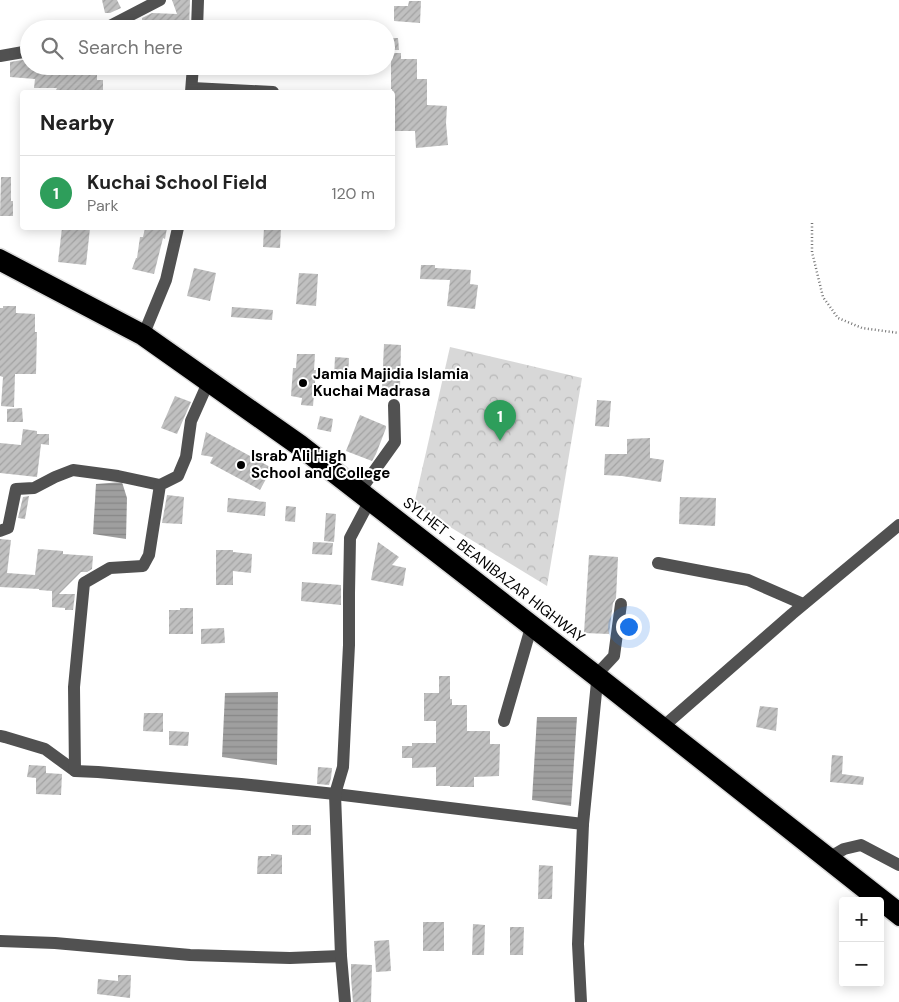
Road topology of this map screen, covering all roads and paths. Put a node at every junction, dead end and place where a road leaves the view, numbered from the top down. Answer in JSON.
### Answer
{"nodes":[{"id":1,"x":160,"y":0,"type":"edge"},
{"id":2,"x":198,"y":0,"type":"edge"},
{"id":3,"x":121,"y":20,"type":"edge"},
{"id":4,"x":197,"y":20,"type":"edge"},
{"id":5,"x":20,"y":53,"type":"edge"},
{"id":6,"x":0,"y":56,"type":"edge"},
{"id":7,"x":192,"y":75,"type":"edge"},
{"id":8,"x":191,"y":90,"type":"edge"},
{"id":9,"x":812,"y":223,"type":"dead end"},
{"id":10,"x":178,"y":230,"type":"edge"},
{"id":11,"x":0,"y":254,"type":"edge"},
{"id":12,"x":0,"y":265,"type":"edge"},
{"id":13,"x":145,"y":331,"type":"junction"},
{"id":14,"x":899,"y":333,"type":"edge"},
{"id":15,"x":207,"y":386,"type":"junction"},
{"id":16,"x":394,"y":405,"type":"dead end"},
{"id":17,"x":160,"y":485,"type":"junction"},
{"id":18,"x":362,"y":488,"type":"junction"},
{"id":19,"x":368,"y":504,"type":"junction"},
{"id":20,"x":899,"y":525,"type":"edge"},
{"id":21,"x":0,"y":531,"type":"edge"},
{"id":22,"x":658,"y":563,"type":"dead end"},
{"id":23,"x":621,"y":604,"type":"dead end"},
{"id":24,"x":803,"y":604,"type":"junction"},
{"id":25,"x":530,"y":631,"type":"junction"},
{"id":26,"x":598,"y":677,"type":"junction"},
{"id":27,"x":504,"y":720,"type":"dead end"},
{"id":28,"x":665,"y":725,"type":"junction"},
{"id":29,"x":0,"y":736,"type":"edge"},
{"id":30,"x":75,"y":771,"type":"junction"},
{"id":31,"x":335,"y":794,"type":"junction"},
{"id":32,"x":583,"y":824,"type":"junction"},
{"id":33,"x":832,"y":856,"type":"junction"},
{"id":34,"x":899,"y":865,"type":"edge"},
{"id":35,"x":869,"y":897,"type":"edge"},
{"id":36,"x":884,"y":908,"type":"edge"},
{"id":37,"x":899,"y":908,"type":"edge"},
{"id":38,"x":899,"y":920,"type":"edge"},
{"id":39,"x":0,"y":941,"type":"edge"},
{"id":40,"x":341,"y":956,"type":"junction"},
{"id":41,"x":346,"y":1002,"type":"edge"},
{"id":42,"x":581,"y":1002,"type":"edge"}],
"edges":[{"from":1,"to":3,"type":"street"},
{"from":2,"to":4,"type":"street"},
{"from":5,"to":6,"type":"street"},
{"from":7,"to":8,"type":"street"},
{"from":9,"to":14,"type":"path"},
{"from":10,"to":13,"type":"street"},
{"from":11,"to":13,"type":"main road","name":"SYLHET - BEANIBAZAR HIGHWAY"},
{"from":12,"to":15,"type":"main road","name":"SYLHET - BEANIBAZAR HIGHWAY"},
{"from":13,"to":18,"type":"main road","name":"SYLHET - BEANIBAZAR HIGHWAY"},
{"from":15,"to":17,"type":"street"},
{"from":15,"to":19,"type":"main road","name":"SYLHET - BEANIBAZAR HIGHWAY"},
{"from":16,"to":18,"type":"street"},
{"from":17,"to":21,"type":"street"},
{"from":17,"to":30,"type":"street"},
{"from":18,"to":26,"type":"main road","name":"SYLHET - BEANIBAZAR HIGHWAY"},
{"from":19,"to":25,"type":"main road","name":"SYLHET - BEANIBAZAR HIGHWAY"},
{"from":19,"to":31,"type":"street"},
{"from":20,"to":24,"type":"street"},
{"from":22,"to":24,"type":"street"},
{"from":23,"to":26,"type":"street"},
{"from":24,"to":28,"type":"street"},
{"from":25,"to":26,"type":"main road","name":"SYLHET - BEANIBAZAR HIGHWAY"},
{"from":25,"to":27,"type":"street"},
{"from":26,"to":28,"type":"main road","name":"SYLHET - BEANIBAZAR HIGHWAY"},
{"from":26,"to":32,"type":"street"},
{"from":26,"to":35,"type":"main road","name":"SYLHET - BEANIBAZAR HIGHWAY"},
{"from":28,"to":33,"type":"main road","name":"SYLHET - BEANIBAZAR HIGHWAY"},
{"from":29,"to":30,"type":"street"},
{"from":30,"to":31,"type":"street"},
{"from":31,"to":32,"type":"street"},
{"from":31,"to":40,"type":"street"},
{"from":32,"to":42,"type":"street"},
{"from":33,"to":34,"type":"street"},
{"from":33,"to":37,"type":"main road","name":"SYLHET - BEANIBAZAR HIGHWAY"},
{"from":36,"to":38,"type":"main road"},
{"from":39,"to":40,"type":"street"},
{"from":40,"to":41,"type":"street"}]}
